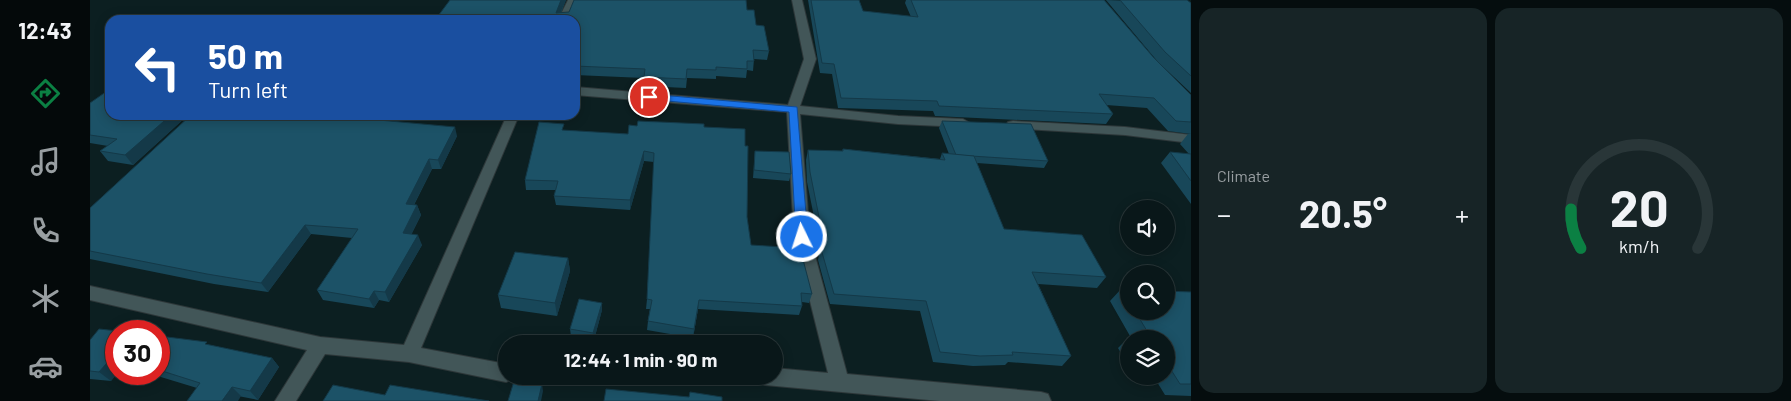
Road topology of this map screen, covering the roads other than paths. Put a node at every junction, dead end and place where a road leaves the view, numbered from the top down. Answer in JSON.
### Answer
{"nodes":[{"id":1,"x":573,"y":0,"type":"edge"},
{"id":2,"x":797,"y":0,"type":"edge"},
{"id":3,"x":566,"y":15,"type":"edge"},
{"id":4,"x":580,"y":91,"type":"edge"},
{"id":5,"x":793,"y":109,"type":"junction"},
{"id":6,"x":511,"y":120,"type":"edge"},
{"id":7,"x":975,"y":124,"type":"edge"},
{"id":8,"x":1004,"y":125,"type":"edge"},
{"id":9,"x":1191,"y":138,"type":"edge"},
{"id":10,"x":90,"y":293,"type":"edge"},
{"id":11,"x":320,"y":345,"type":"junction"},
{"id":12,"x":409,"y":354,"type":"junction"},
{"id":13,"x":498,"y":371,"type":"edge"},
{"id":14,"x":783,"y":378,"type":"edge"},
{"id":15,"x":840,"y":383,"type":"junction"},
{"id":16,"x":879,"y":394,"type":"edge"},
{"id":17,"x":285,"y":401,"type":"edge"},
{"id":18,"x":1040,"y":401,"type":"edge"}],
"edges":[{"from":1,"to":3,"type":"street"},
{"from":2,"to":5,"type":"street"},
{"from":4,"to":5,"type":"street"},
{"from":5,"to":7,"type":"street"},
{"from":5,"to":15,"type":"street"},
{"from":6,"to":12,"type":"street"},
{"from":8,"to":9,"type":"street"},
{"from":10,"to":11,"type":"street"},
{"from":11,"to":12,"type":"street"},
{"from":11,"to":17,"type":"street"},
{"from":12,"to":13,"type":"street"},
{"from":14,"to":15,"type":"street"},
{"from":15,"to":16,"type":"street"},
{"from":16,"to":18,"type":"street"}]}
